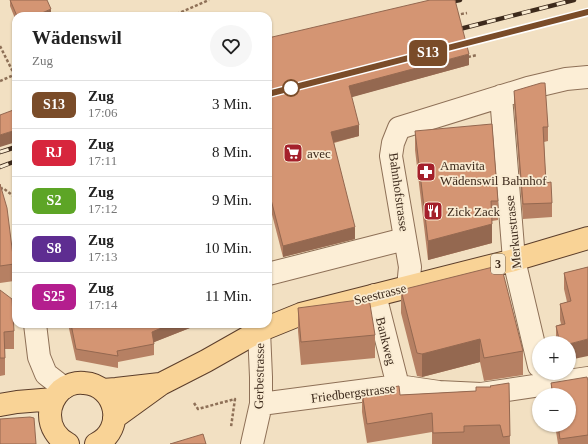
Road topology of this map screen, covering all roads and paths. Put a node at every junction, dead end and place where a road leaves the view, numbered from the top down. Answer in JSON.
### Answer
{"nodes":[{"id":1,"x":209,"y":0,"type":"edge"},
{"id":2,"x":185,"y":12,"type":"edge"},
{"id":3,"x":467,"y":13,"type":"dead end"},
{"id":4,"x":452,"y":16,"type":"edge"},
{"id":5,"x":0,"y":46,"type":"edge"},
{"id":6,"x":477,"y":54,"type":"dead end"},
{"id":7,"x":464,"y":58,"type":"edge"},
{"id":8,"x":12,"y":68,"type":"edge"},
{"id":9,"x":12,"y":75,"type":"edge"},
{"id":10,"x":588,"y":77,"type":"edge"},
{"id":11,"x":0,"y":81,"type":"edge"},
{"id":12,"x":501,"y":96,"type":"junction"},
{"id":13,"x":0,"y":189,"type":"edge"},
{"id":14,"x":12,"y":195,"type":"edge"},
{"id":15,"x":588,"y":238,"type":"edge"},
{"id":16,"x":406,"y":239,"type":"junction"},
{"id":17,"x":514,"y":260,"type":"junction"},
{"id":18,"x":272,"y":273,"type":"edge"},
{"id":19,"x":408,"y":287,"type":"junction"},
{"id":20,"x":375,"y":295,"type":"junction"},
{"id":21,"x":272,"y":324,"type":"edge"},
{"id":22,"x":35,"y":328,"type":"edge"},
{"id":23,"x":250,"y":331,"type":"edge"},
{"id":24,"x":532,"y":337,"type":"edge"},
{"id":25,"x":576,"y":377,"type":"edge"},
{"id":26,"x":532,"y":378,"type":"edge"},
{"id":27,"x":588,"y":378,"type":"edge"},
{"id":28,"x":161,"y":384,"type":"junction"},
{"id":29,"x":398,"y":386,"type":"junction"},
{"id":30,"x":103,"y":390,"type":"junction"},
{"id":31,"x":59,"y":393,"type":"junction"},
{"id":32,"x":194,"y":403,"type":"dead end"},
{"id":33,"x":261,"y":404,"type":"junction"},
{"id":34,"x":0,"y":405,"type":"edge"},
{"id":35,"x":114,"y":418,"type":"junction"},
{"id":36,"x":231,"y":429,"type":"dead end"},
{"id":37,"x":42,"y":431,"type":"edge"},
{"id":38,"x":96,"y":444,"type":"edge"},
{"id":39,"x":252,"y":444,"type":"edge"}],
"edges":[{"from":1,"to":2,"type":"path"},
{"from":3,"to":4,"type":"path"},
{"from":5,"to":8,"type":"path"},
{"from":6,"to":7,"type":"path"},
{"from":9,"to":11,"type":"path"},
{"from":10,"to":12,"type":"street","name":"Bahnhofstrasse"},
{"from":12,"to":16,"type":"street","name":"Bahnhofstrasse"},
{"from":12,"to":17,"type":"street","name":"Merkurstrasse"},
{"from":13,"to":14,"type":"path"},
{"from":15,"to":17,"type":"main road","name":"Seestrasse","number":"3"},
{"from":16,"to":18,"type":"street","name":"Bahnhofstrasse"},
{"from":16,"to":19,"type":"street"},
{"from":17,"to":19,"type":"main road","name":"Seestrasse","number":"3"},
{"from":17,"to":24,"type":"street","name":"Merkurstrasse"},
{"from":19,"to":20,"type":"main road","name":"Seestrasse","number":"3"},
{"from":20,"to":21,"type":"main road","name":"Seestrasse","number":"3"},
{"from":20,"to":29,"type":"street","name":"Bankweg"},
{"from":22,"to":31,"type":"street"},
{"from":23,"to":28,"type":"main road","name":"Seestrasse","number":"3"},
{"from":23,"to":33,"type":"street","name":"Gerbestrasse"},
{"from":25,"to":27,"type":"street","name":"Friedbergstrasse"},
{"from":26,"to":29,"type":"street","name":"Friedbergstrasse"},
{"from":28,"to":30,"type":"main road","name":"Seestrasse","number":"3"},
{"from":28,"to":35,"type":"main road","name":"Seestrasse","number":"3"},
{"from":29,"to":33,"type":"street","name":"Friedbergstrasse"},
{"from":30,"to":31,"type":"main road"},
{"from":30,"to":35,"type":"main road"},
{"from":31,"to":34,"type":"main road"},
{"from":31,"to":37,"type":"main road"},
{"from":32,"to":36,"type":"path"},
{"from":33,"to":39,"type":"street","name":"Gerbestrasse"},
{"from":35,"to":38,"type":"main road"}]}
